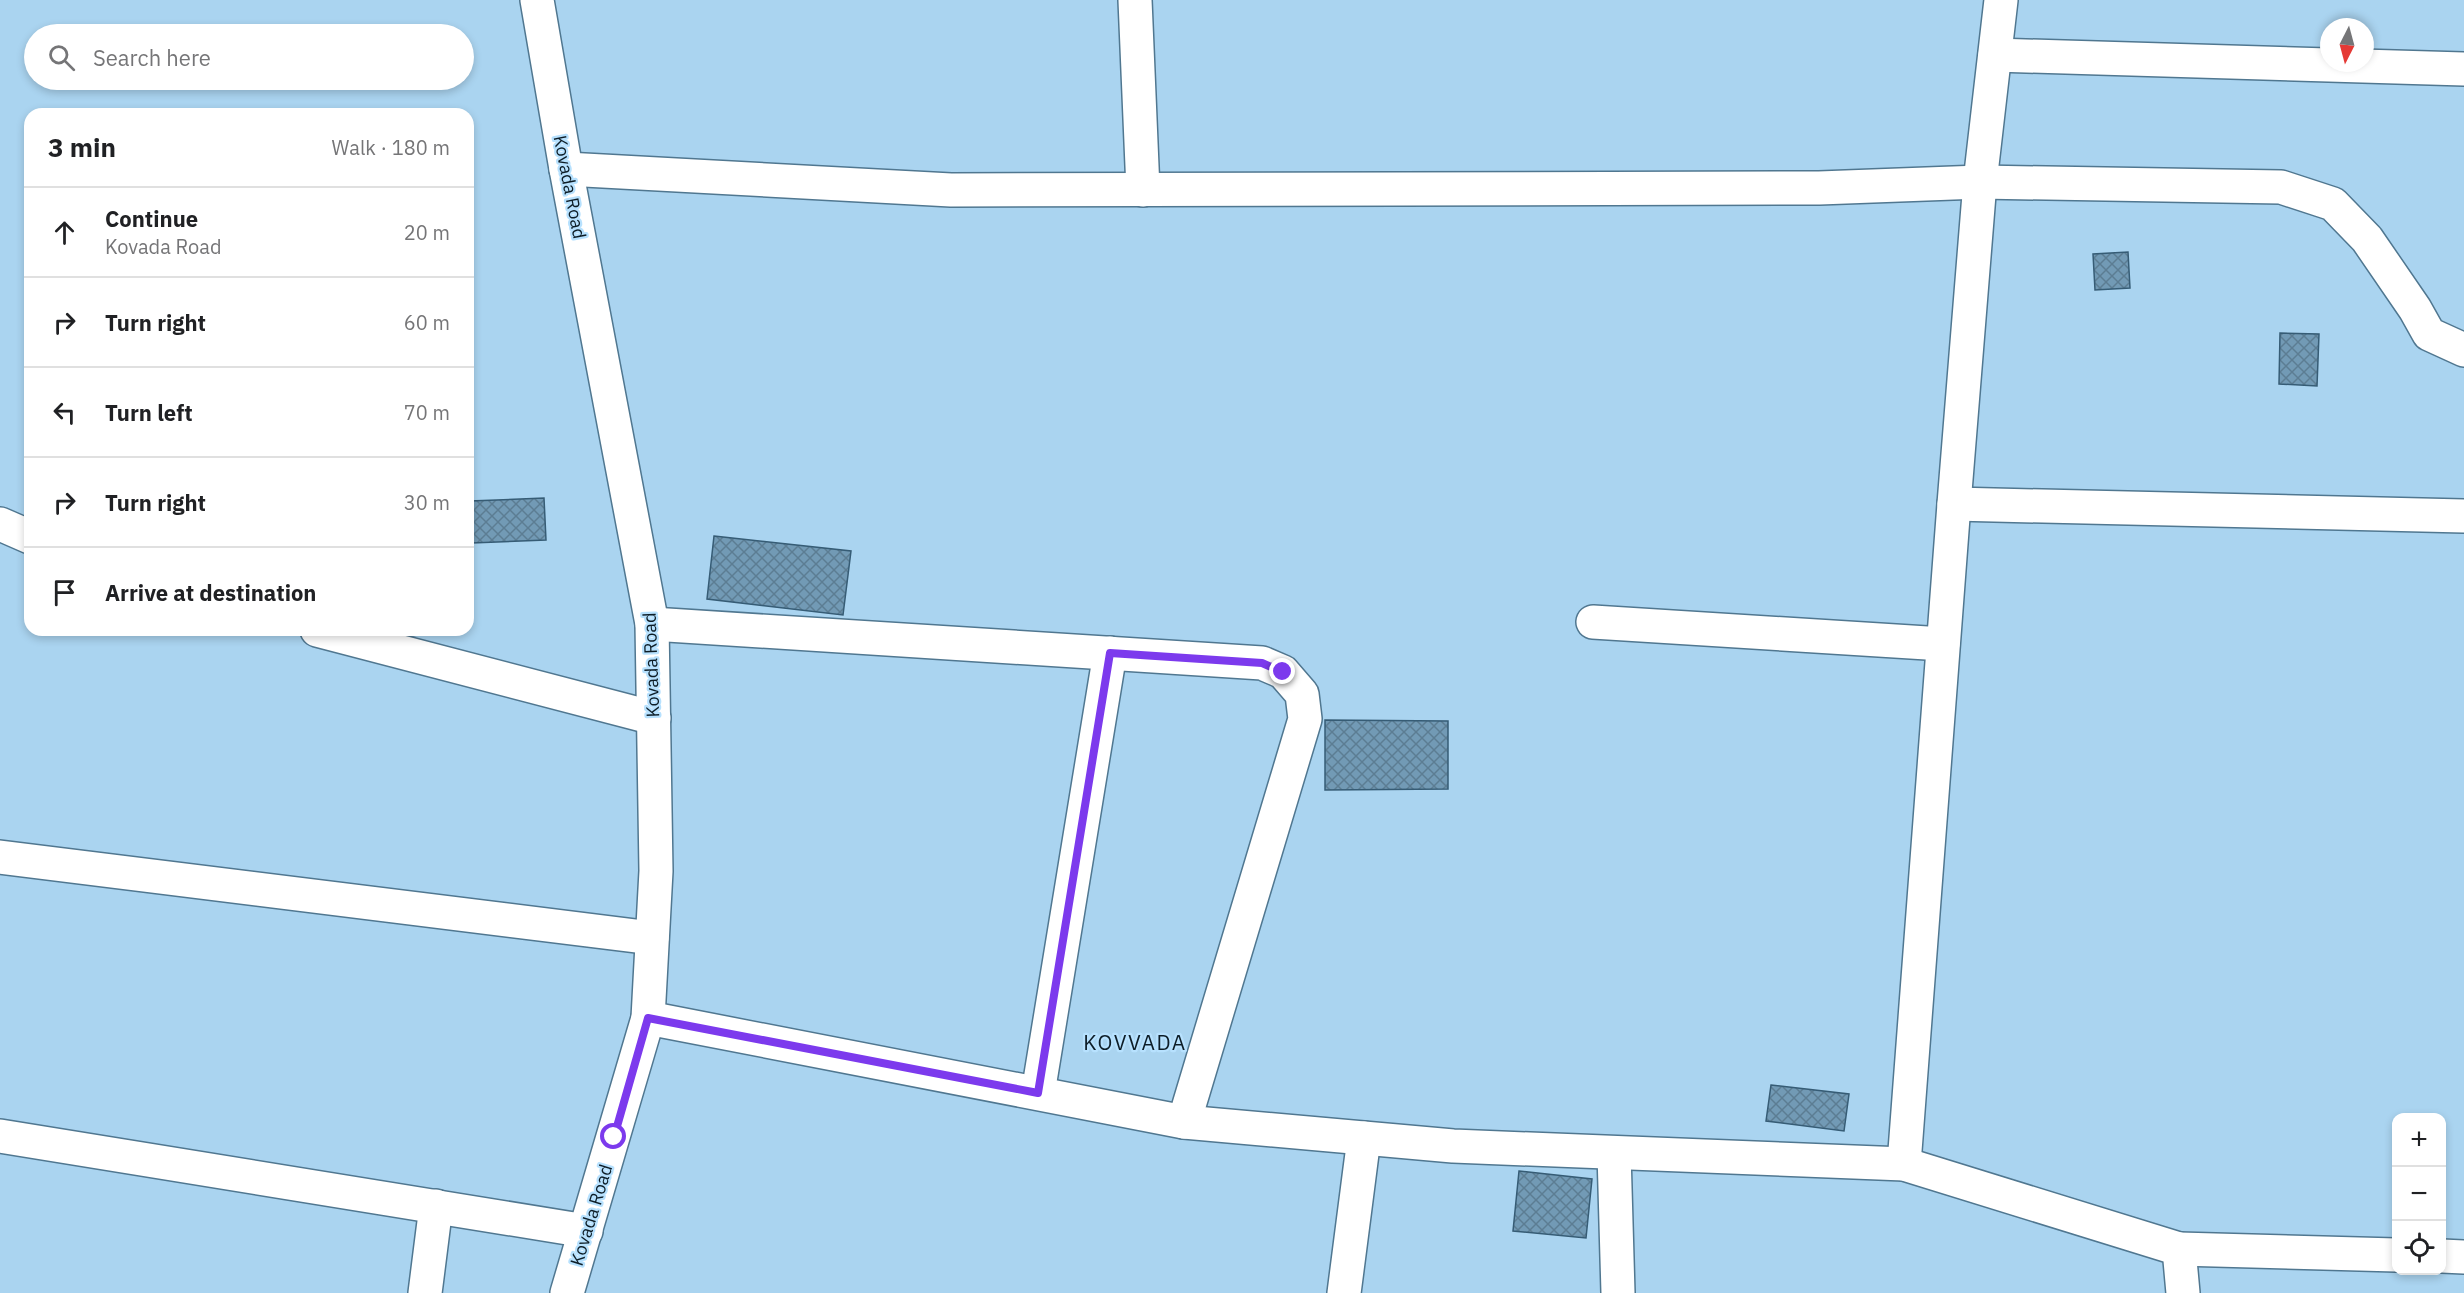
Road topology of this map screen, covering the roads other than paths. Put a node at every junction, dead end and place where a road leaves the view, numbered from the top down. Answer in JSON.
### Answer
{"nodes":[{"id":1,"x":537,"y":0,"type":"edge"},
{"id":2,"x":1135,"y":0,"type":"edge"},
{"id":3,"x":2001,"y":0,"type":"edge"},
{"id":4,"x":1995,"y":55,"type":"junction"},
{"id":5,"x":2464,"y":69,"type":"edge"},
{"id":6,"x":566,"y":169,"type":"junction"},
{"id":7,"x":1980,"y":182,"type":"junction"},
{"id":8,"x":1143,"y":190,"type":"junction"},
{"id":9,"x":2464,"y":350,"type":"edge"},
{"id":10,"x":1954,"y":504,"type":"junction"},
{"id":11,"x":2464,"y":516,"type":"edge"},
{"id":12,"x":0,"y":524,"type":"edge"},
{"id":13,"x":24,"y":534,"type":"edge"},
{"id":14,"x":1593,"y":622,"type":"dead end"},
{"id":15,"x":652,"y":624,"type":"junction"},
{"id":16,"x":340,"y":636,"type":"edge"},
{"id":17,"x":1943,"y":644,"type":"junction"},
{"id":18,"x":1110,"y":653,"type":"junction"},
{"id":19,"x":654,"y":718,"type":"junction"},
{"id":20,"x":0,"y":857,"type":"edge"},
{"id":21,"x":652,"y":938,"type":"junction"},
{"id":22,"x":648,"y":1018,"type":"junction"},
{"id":23,"x":1038,"y":1093,"type":"junction"},
{"id":24,"x":1184,"y":1122,"type":"junction"},
{"id":25,"x":0,"y":1136,"type":"edge"},
{"id":26,"x":1364,"y":1138,"type":"junction"},
{"id":27,"x":1614,"y":1153,"type":"junction"},
{"id":28,"x":1904,"y":1164,"type":"junction"},
{"id":29,"x":436,"y":1206,"type":"junction"},
{"id":30,"x":586,"y":1231,"type":"junction"},
{"id":31,"x":2179,"y":1249,"type":"junction"},
{"id":32,"x":2392,"y":1255,"type":"edge"},
{"id":33,"x":2446,"y":1256,"type":"edge"},
{"id":34,"x":2464,"y":1257,"type":"edge"},
{"id":35,"x":425,"y":1293,"type":"edge"},
{"id":36,"x":567,"y":1293,"type":"edge"},
{"id":37,"x":1344,"y":1293,"type":"edge"},
{"id":38,"x":1618,"y":1293,"type":"edge"},
{"id":39,"x":2183,"y":1293,"type":"edge"}],
"edges":[{"from":1,"to":6,"type":"street","name":"Kovada Road"},
{"from":2,"to":8,"type":"street"},
{"from":3,"to":4,"type":"street"},
{"from":4,"to":5,"type":"street"},
{"from":4,"to":7,"type":"street"},
{"from":6,"to":8,"type":"street"},
{"from":6,"to":15,"type":"street","name":"Kovada Road"},
{"from":7,"to":8,"type":"street"},
{"from":7,"to":9,"type":"street"},
{"from":7,"to":10,"type":"street"},
{"from":10,"to":11,"type":"street"},
{"from":10,"to":17,"type":"street"},
{"from":12,"to":13,"type":"street"},
{"from":14,"to":17,"type":"street"},
{"from":15,"to":18,"type":"street"},
{"from":15,"to":19,"type":"street","name":"Kovada Road"},
{"from":16,"to":19,"type":"street"},
{"from":17,"to":28,"type":"street"},
{"from":18,"to":23,"type":"street"},
{"from":18,"to":24,"type":"street"},
{"from":19,"to":21,"type":"street","name":"Kovada Road"},
{"from":20,"to":21,"type":"street"},
{"from":21,"to":22,"type":"street","name":"Kovada Road"},
{"from":22,"to":23,"type":"street"},
{"from":22,"to":30,"type":"street","name":"Kovada Road"},
{"from":23,"to":24,"type":"street"},
{"from":24,"to":26,"type":"street"},
{"from":25,"to":29,"type":"street"},
{"from":26,"to":27,"type":"street"},
{"from":26,"to":37,"type":"street"},
{"from":27,"to":28,"type":"street"},
{"from":27,"to":38,"type":"street"},
{"from":28,"to":31,"type":"street"},
{"from":29,"to":30,"type":"street"},
{"from":29,"to":35,"type":"street"},
{"from":30,"to":36,"type":"street","name":"Kovada Road"},
{"from":31,"to":32,"type":"street"},
{"from":31,"to":39,"type":"street"},
{"from":33,"to":34,"type":"street"}]}
